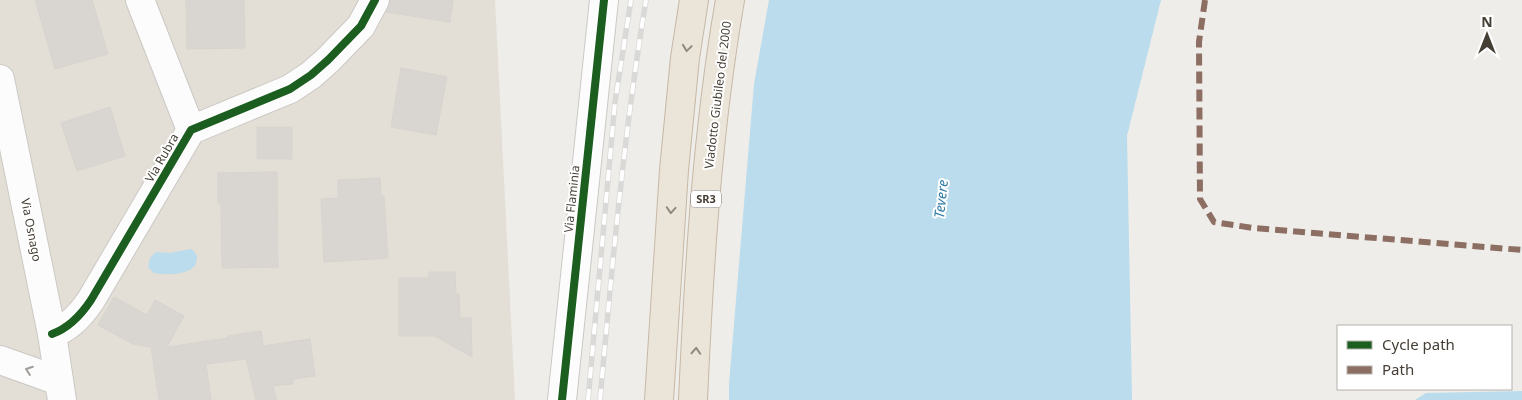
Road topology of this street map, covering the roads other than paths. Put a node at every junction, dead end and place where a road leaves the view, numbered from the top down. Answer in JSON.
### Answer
{"nodes":[{"id":1,"x":140,"y":0,"type":"edge"},
{"id":2,"x":375,"y":0,"type":"edge"},
{"id":3,"x":604,"y":0,"type":"edge"},
{"id":4,"x":694,"y":0,"type":"edge"},
{"id":5,"x":730,"y":0,"type":"edge"},
{"id":6,"x":0,"y":78,"type":"edge"},
{"id":7,"x":191,"y":130,"type":"junction"},
{"id":8,"x":52,"y":334,"type":"junction"},
{"id":9,"x":0,"y":360,"type":"edge"},
{"id":10,"x":60,"y":391,"type":"edge"},
{"id":11,"x":562,"y":400,"type":"edge"},
{"id":12,"x":659,"y":400,"type":"edge"},
{"id":13,"x":693,"y":400,"type":"edge"}],
"edges":[{"from":1,"to":7,"type":"street","name":"Via Rubra"},
{"from":2,"to":7,"type":"street","name":"Via Rubra"},
{"from":3,"to":11,"type":"street","name":"Via Flaminia"},
{"from":4,"to":12,"type":"highway","number":"SR3","one_way":true},
{"from":13,"to":5,"type":"highway","name":"Viadotto Giubileo del 2000","number":"SR3","one_way":true},
{"from":6,"to":8,"type":"street","name":"Via Osnago"},
{"from":7,"to":8,"type":"street","name":"Via Rubra"},
{"from":8,"to":10,"type":"street","name":"Via Osnago"},
{"from":10,"to":9,"type":"street","one_way":true}]}
